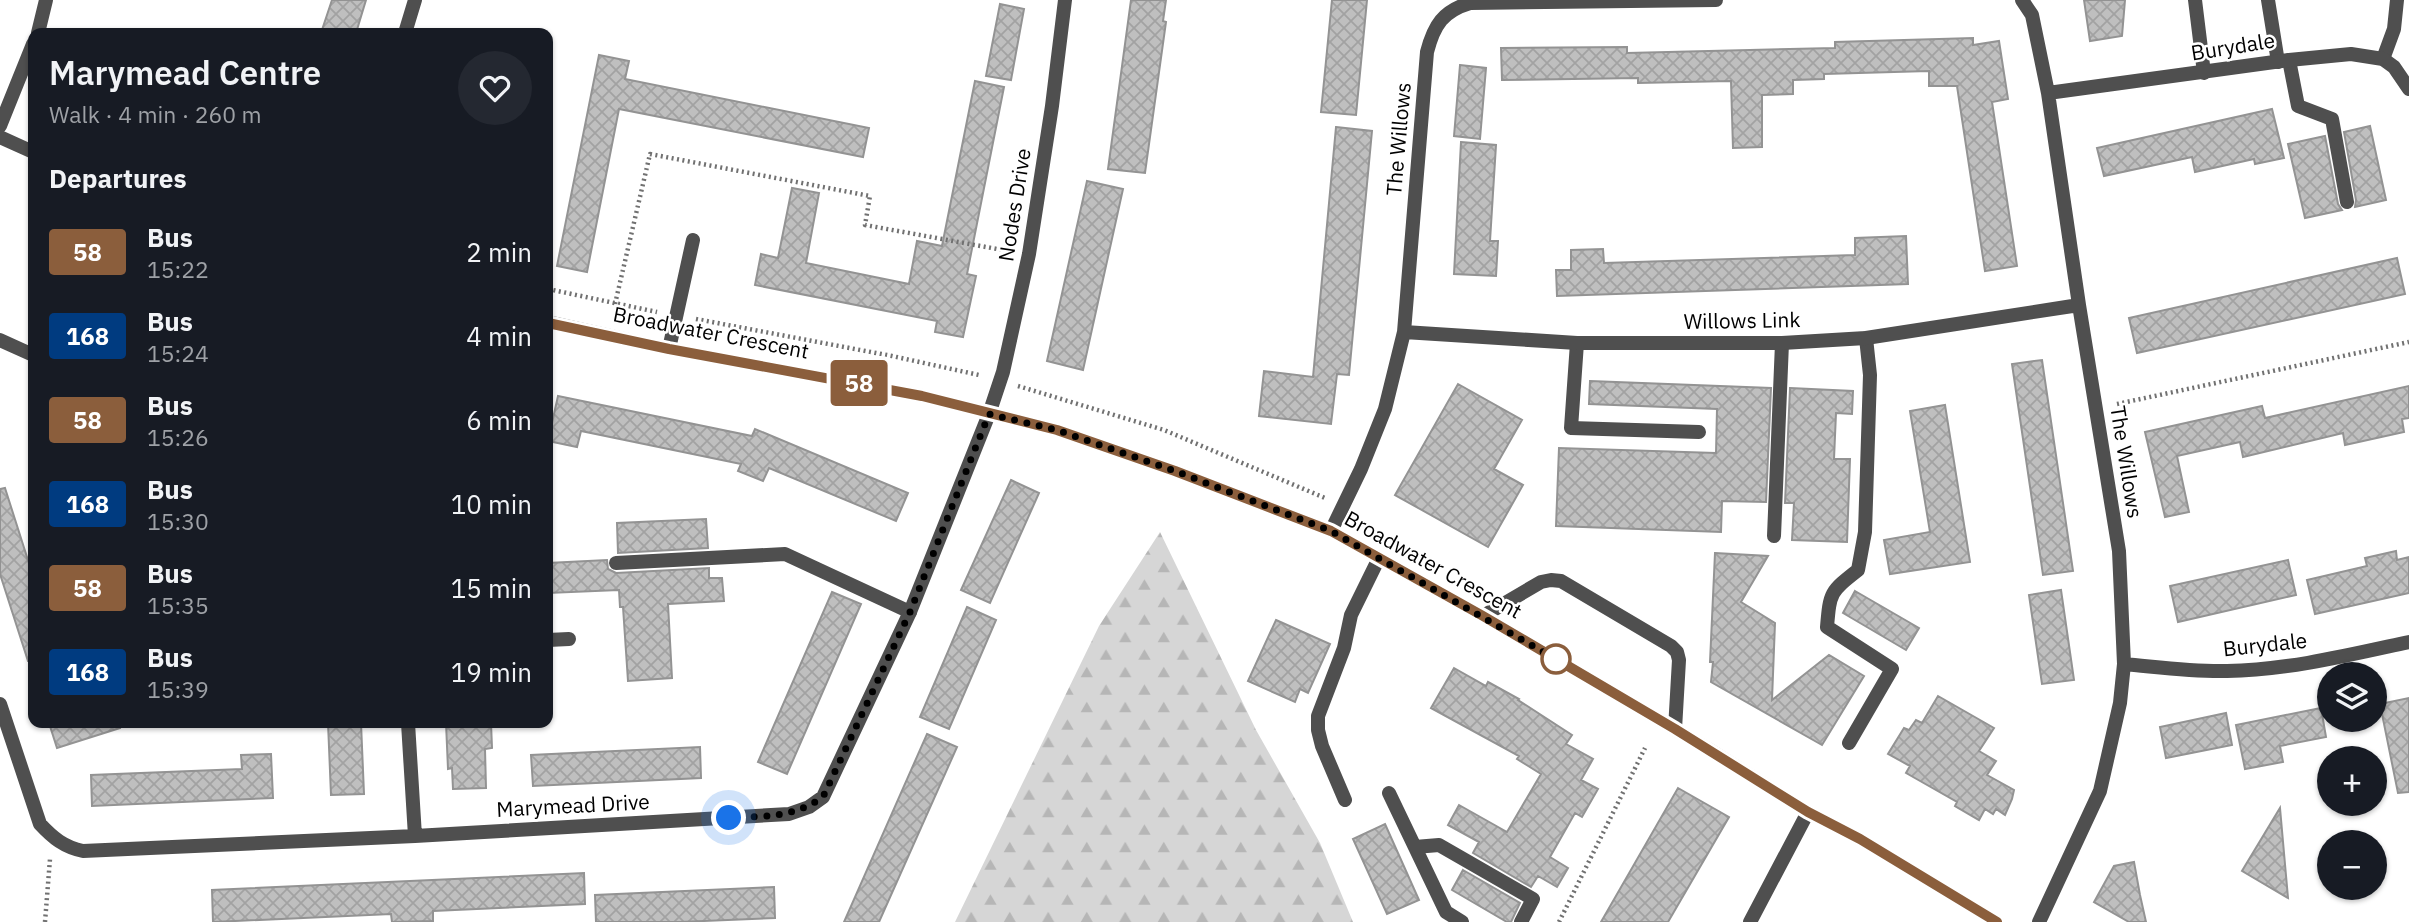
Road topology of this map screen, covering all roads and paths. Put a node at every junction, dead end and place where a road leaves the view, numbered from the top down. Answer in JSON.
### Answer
{"nodes":[{"id":1,"x":46,"y":0,"type":"edge"},
{"id":2,"x":415,"y":0,"type":"edge"},
{"id":3,"x":1065,"y":0,"type":"edge"},
{"id":4,"x":1716,"y":0,"type":"edge"},
{"id":5,"x":2022,"y":0,"type":"edge"},
{"id":6,"x":2195,"y":0,"type":"edge"},
{"id":7,"x":2268,"y":0,"type":"edge"},
{"id":8,"x":2397,"y":0,"type":"edge"},
{"id":9,"x":39,"y":28,"type":"edge"},
{"id":10,"x":407,"y":28,"type":"edge"},
{"id":11,"x":28,"y":56,"type":"edge"},
{"id":12,"x":2383,"y":59,"type":"junction"},
{"id":13,"x":2284,"y":61,"type":"junction"},
{"id":14,"x":2204,"y":73,"type":"junction"},
{"id":15,"x":2409,"y":89,"type":"edge"},
{"id":16,"x":2048,"y":93,"type":"junction"},
{"id":17,"x":0,"y":126,"type":"edge"},
{"id":18,"x":0,"y":137,"type":"edge"},
{"id":19,"x":28,"y":150,"type":"edge"},
{"id":20,"x":2347,"y":202,"type":"dead end"},
{"id":21,"x":694,"y":240,"type":"dead end"},
{"id":22,"x":1029,"y":254,"type":"junction"},
{"id":23,"x":615,"y":304,"type":"dead end"},
{"id":24,"x":2079,"y":305,"type":"junction"},
{"id":25,"x":553,"y":324,"type":"edge"},
{"id":26,"x":1404,"y":332,"type":"junction"},
{"id":27,"x":1866,"y":338,"type":"junction"},
{"id":28,"x":0,"y":340,"type":"edge"},
{"id":29,"x":2409,"y":342,"type":"edge"},
{"id":30,"x":1577,"y":343,"type":"junction"},
{"id":31,"x":1782,"y":343,"type":"junction"},
{"id":32,"x":669,"y":349,"type":"junction"},
{"id":33,"x":28,"y":353,"type":"edge"},
{"id":34,"x":2096,"y":408,"type":"junction"},
{"id":35,"x":989,"y":414,"type":"junction"},
{"id":36,"x":1699,"y":432,"type":"dead end"},
{"id":37,"x":1331,"y":531,"type":"junction"},
{"id":38,"x":1774,"y":536,"type":"dead end"},
{"id":39,"x":1379,"y":558,"type":"junction"},
{"id":40,"x":616,"y":564,"type":"dead end"},
{"id":41,"x":910,"y":612,"type":"junction"},
{"id":42,"x":1483,"y":616,"type":"junction"},
{"id":43,"x":569,"y":639,"type":"dead end"},
{"id":44,"x":553,"y":640,"type":"edge"},
{"id":45,"x":2409,"y":642,"type":"edge"},
{"id":46,"x":2124,"y":664,"type":"junction"},
{"id":47,"x":0,"y":704,"type":"edge"},
{"id":48,"x":408,"y":728,"type":"edge"},
{"id":49,"x":1675,"y":729,"type":"junction"},
{"id":50,"x":1849,"y":743,"type":"dead end"},
{"id":51,"x":1645,"y":748,"type":"dead end"},
{"id":52,"x":1389,"y":793,"type":"dead end"},
{"id":53,"x":1345,"y":800,"type":"dead end"},
{"id":54,"x":1808,"y":812,"type":"junction"},
{"id":55,"x":415,"y":836,"type":"junction"},
{"id":56,"x":52,"y":837,"type":"junction"},
{"id":57,"x":1415,"y":847,"type":"junction"},
{"id":58,"x":45,"y":922,"type":"edge"},
{"id":59,"x":1462,"y":922,"type":"edge"},
{"id":60,"x":1521,"y":922,"type":"edge"},
{"id":61,"x":1559,"y":922,"type":"edge"},
{"id":62,"x":1750,"y":922,"type":"edge"},
{"id":63,"x":1997,"y":922,"type":"edge"},
{"id":64,"x":2039,"y":922,"type":"edge"}],
"edges":[{"from":1,"to":9,"type":"street"},
{"from":2,"to":10,"type":"street"},
{"from":3,"to":22,"type":"street","name":"Nodes Drive"},
{"from":4,"to":26,"type":"street","name":"The Willows"},
{"from":5,"to":16,"type":"street","name":"The Willows"},
{"from":6,"to":14,"type":"street"},
{"from":7,"to":13,"type":"street"},
{"from":8,"to":12,"type":"street"},
{"from":11,"to":17,"type":"street"},
{"from":12,"to":13,"type":"street","name":"Burydale"},
{"from":12,"to":15,"type":"street"},
{"from":13,"to":14,"type":"street","name":"Burydale"},
{"from":13,"to":20,"type":"street"},
{"from":14,"to":16,"type":"street","name":"Burydale"},
{"from":16,"to":24,"type":"street","name":"The Willows"},
{"from":18,"to":19,"type":"street"},
{"from":21,"to":32,"type":"street"},
{"from":22,"to":23,"type":"path"},
{"from":22,"to":35,"type":"street","name":"Nodes Drive"},
{"from":24,"to":27,"type":"street","name":"Willows Link"},
{"from":24,"to":34,"type":"street","name":"The Willows"},
{"from":25,"to":32,"type":"street","name":"Broadwater Crescent"},
{"from":26,"to":30,"type":"street","name":"Willows Link"},
{"from":26,"to":37,"type":"street","name":"The Willows"},
{"from":27,"to":31,"type":"street","name":"Willows Link"},
{"from":27,"to":50,"type":"street"},
{"from":28,"to":33,"type":"street"},
{"from":29,"to":34,"type":"path"},
{"from":30,"to":31,"type":"street","name":"Willows Link"},
{"from":30,"to":36,"type":"street"},
{"from":31,"to":38,"type":"street"},
{"from":32,"to":35,"type":"street","name":"Broadwater Crescent"},
{"from":34,"to":46,"type":"street","name":"The Willows"},
{"from":35,"to":37,"type":"street","name":"Broadwater Crescent"},
{"from":35,"to":41,"type":"street","name":"Marymead Drive"},
{"from":37,"to":39,"type":"street","name":"Broadwater Crescent"},
{"from":39,"to":42,"type":"street","name":"Broadwater Crescent"},
{"from":39,"to":53,"type":"street"},
{"from":40,"to":41,"type":"street"},
{"from":41,"to":55,"type":"street","name":"Marymead Drive"},
{"from":42,"to":49,"type":"street","name":"Broadwater Crescent"},
{"from":42,"to":49,"type":"street"},
{"from":43,"to":44,"type":"street"},
{"from":45,"to":46,"type":"street","name":"Burydale"},
{"from":46,"to":64,"type":"street","name":"The Willows"},
{"from":47,"to":56,"type":"street"},
{"from":48,"to":55,"type":"street"},
{"from":49,"to":54,"type":"street","name":"Broadwater Crescent"},
{"from":51,"to":61,"type":"path"},
{"from":52,"to":57,"type":"street"},
{"from":54,"to":62,"type":"street"},
{"from":54,"to":63,"type":"street","name":"Broadwater Crescent"},
{"from":55,"to":56,"type":"street","name":"Marymead Drive"},
{"from":56,"to":58,"type":"path"},
{"from":57,"to":59,"type":"street"},
{"from":57,"to":60,"type":"street"}]}
